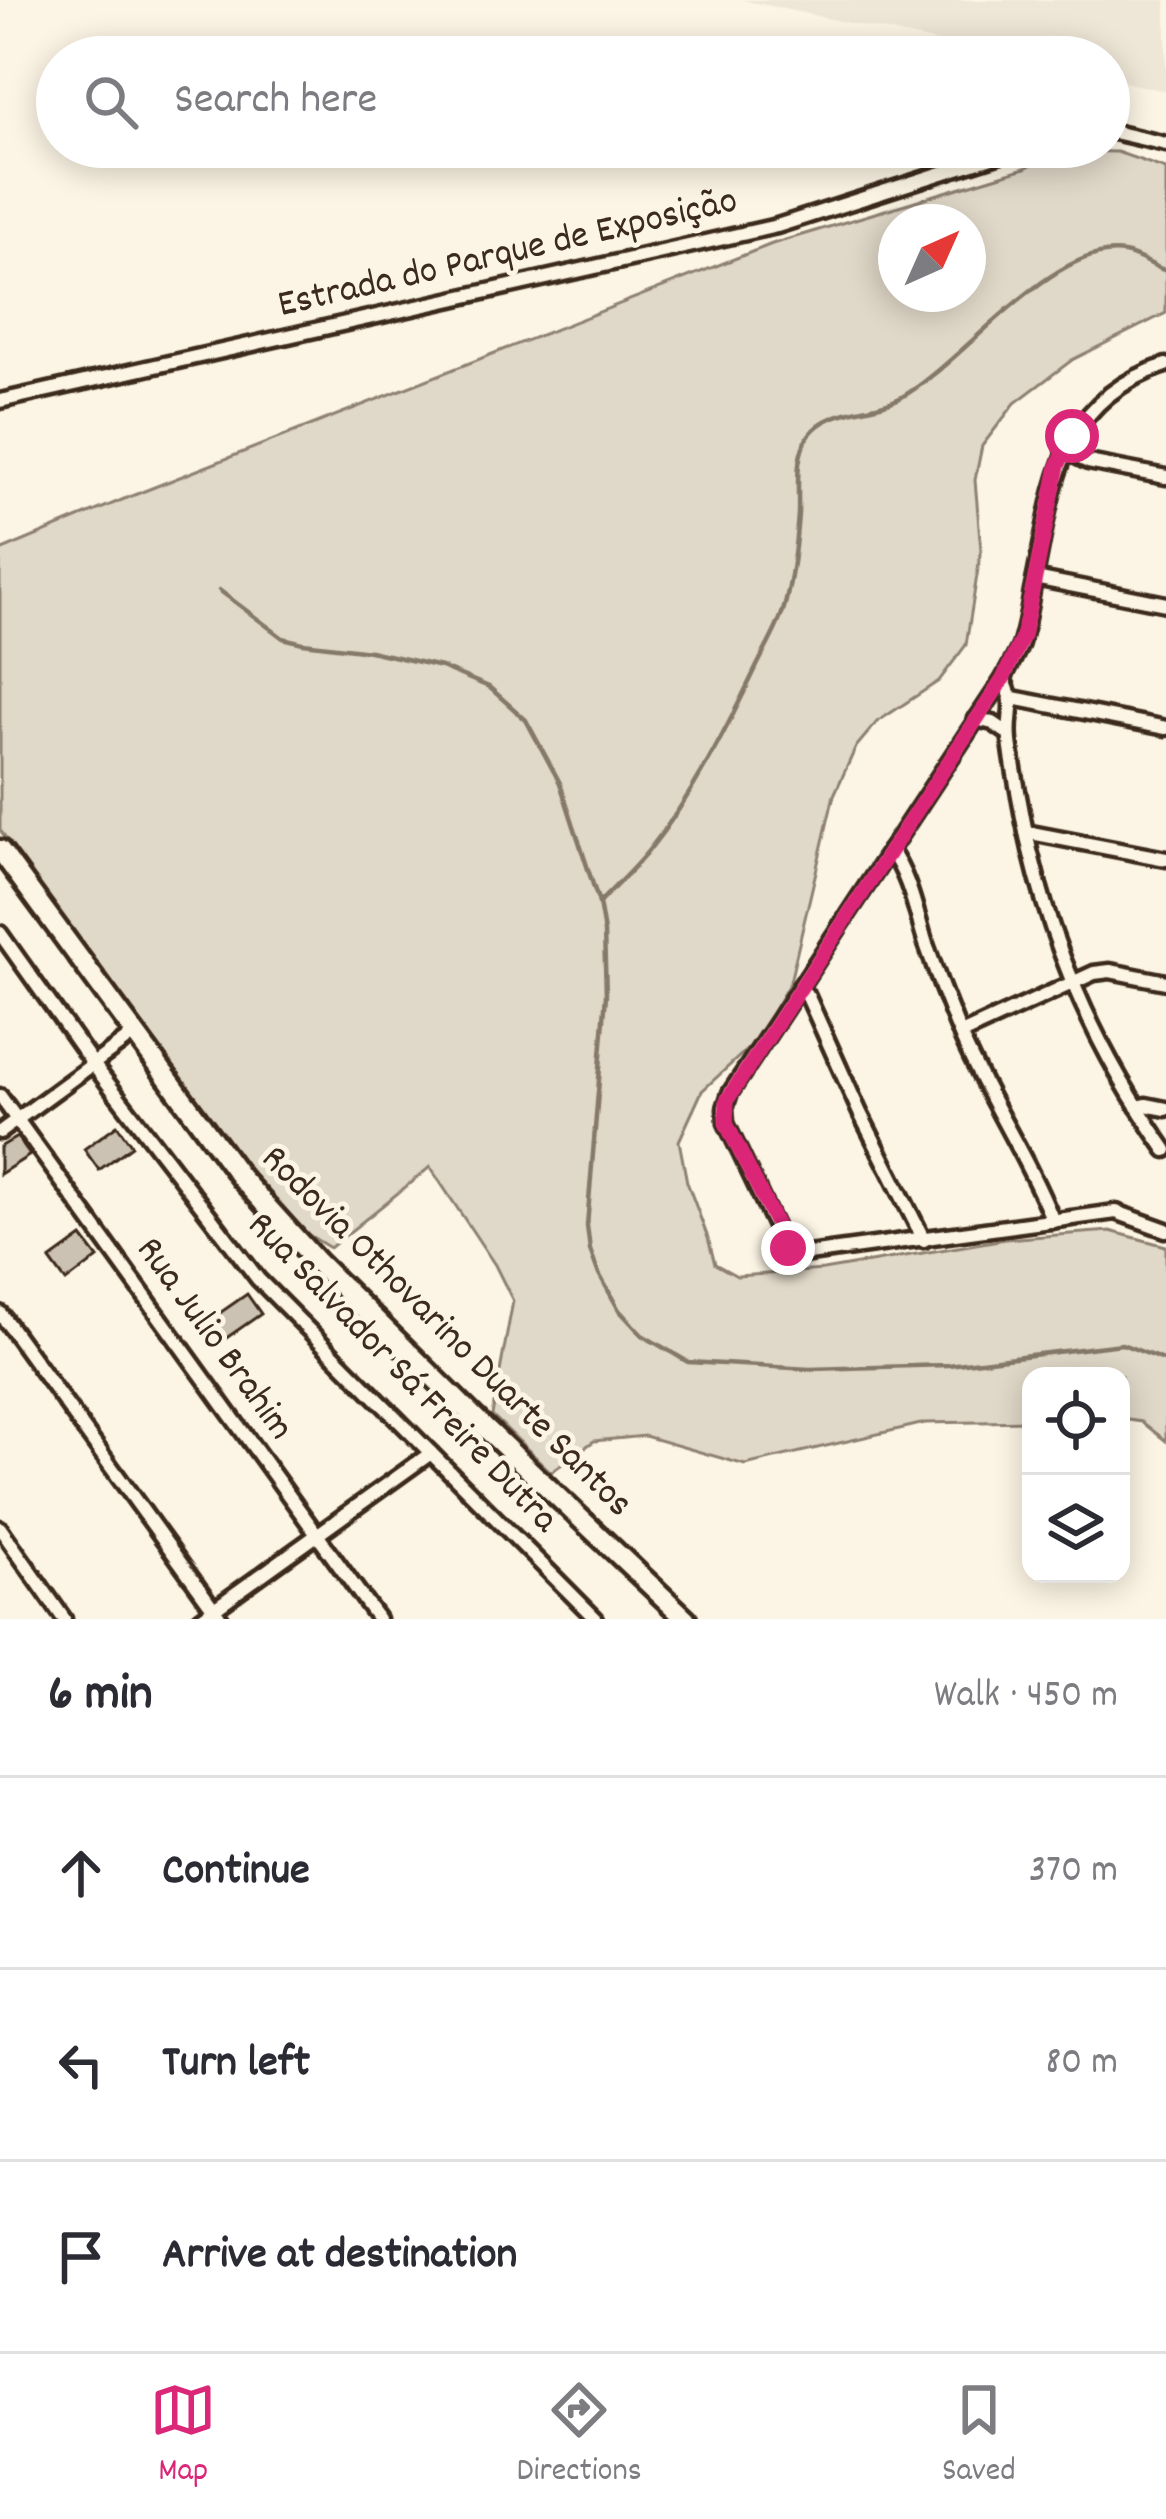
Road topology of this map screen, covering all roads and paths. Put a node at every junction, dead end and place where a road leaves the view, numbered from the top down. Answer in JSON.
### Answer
{"nodes":[{"id":1,"x":1130,"y":135,"type":"edge"},
{"id":2,"x":1166,"y":144,"type":"edge"},
{"id":3,"x":958,"y":168,"type":"edge"},
{"id":4,"x":1166,"y":365,"type":"edge"},
{"id":5,"x":0,"y":401,"type":"edge"},
{"id":6,"x":1064,"y":451,"type":"junction"},
{"id":7,"x":1166,"y":477,"type":"edge"},
{"id":8,"x":1035,"y":578,"type":"junction"},
{"id":9,"x":1166,"y":604,"type":"edge"},
{"id":10,"x":1003,"y":679,"type":"junction"},
{"id":11,"x":1013,"y":698,"type":"junction"},
{"id":12,"x":976,"y":719,"type":"junction"},
{"id":13,"x":1166,"y":728,"type":"edge"},
{"id":14,"x":1009,"y":734,"type":"junction"},
{"id":15,"x":1026,"y":832,"type":"junction"},
{"id":16,"x":0,"y":850,"type":"edge"},
{"id":17,"x":890,"y":850,"type":"junction"},
{"id":18,"x":1166,"y":860,"type":"edge"},
{"id":19,"x":0,"y":933,"type":"edge"},
{"id":20,"x":1166,"y":982,"type":"edge"},
{"id":21,"x":1073,"y":984,"type":"junction"},
{"id":22,"x":800,"y":987,"type":"junction"},
{"id":23,"x":134,"y":1034,"type":"junction"},
{"id":24,"x":961,"y":1034,"type":"junction"},
{"id":25,"x":93,"y":1064,"type":"junction"},
{"id":26,"x":0,"y":1096,"type":"edge"},
{"id":27,"x":1137,"y":1107,"type":"junction"},
{"id":28,"x":1166,"y":1108,"type":"edge"},
{"id":29,"x":17,"y":1120,"type":"junction"},
{"id":30,"x":0,"y":1132,"type":"edge"},
{"id":31,"x":1166,"y":1150,"type":"edge"},
{"id":32,"x":1052,"y":1221,"type":"junction"},
{"id":33,"x":1166,"y":1230,"type":"edge"},
{"id":34,"x":924,"y":1240,"type":"junction"},
{"id":35,"x":0,"y":1313,"type":"edge"},
{"id":36,"x":431,"y":1453,"type":"junction"},
{"id":37,"x":0,"y":1528,"type":"edge"},
{"id":38,"x":316,"y":1534,"type":"junction"},
{"id":39,"x":218,"y":1614,"type":"edge"},
{"id":40,"x":64,"y":1619,"type":"edge"},
{"id":41,"x":200,"y":1619,"type":"edge"},
{"id":42,"x":378,"y":1619,"type":"edge"},
{"id":43,"x":596,"y":1619,"type":"edge"},
{"id":44,"x":686,"y":1619,"type":"edge"}],
"edges":[{"from":1,"to":2,"type":"street"},
{"from":3,"to":5,"type":"street","name":"Estrada do Parque de Exposição"},
{"from":4,"to":6,"type":"street"},
{"from":6,"to":7,"type":"street"},
{"from":6,"to":8,"type":"street"},
{"from":8,"to":9,"type":"street"},
{"from":8,"to":10,"type":"street"},
{"from":10,"to":11,"type":"street"},
{"from":10,"to":12,"type":"street"},
{"from":11,"to":13,"type":"street"},
{"from":11,"to":14,"type":"street"},
{"from":12,"to":14,"type":"street"},
{"from":12,"to":17,"type":"street"},
{"from":14,"to":15,"type":"street"},
{"from":15,"to":18,"type":"street"},
{"from":15,"to":21,"type":"street"},
{"from":16,"to":23,"type":"main road","name":"Rodovia Othovarino Duarte Santos"},
{"from":17,"to":22,"type":"street"},
{"from":17,"to":24,"type":"street"},
{"from":19,"to":25,"type":"street","name":"Rua Salvador Sá Freire Dutra"},
{"from":20,"to":21,"type":"street"},
{"from":21,"to":24,"type":"street"},
{"from":21,"to":27,"type":"street"},
{"from":22,"to":34,"type":"street"},
{"from":22,"to":34,"type":"street"},
{"from":23,"to":25,"type":"street"},
{"from":23,"to":44,"type":"main road","name":"Rodovia Othovarino Duarte Santos"},
{"from":24,"to":32,"type":"street"},
{"from":25,"to":29,"type":"street"},
{"from":25,"to":36,"type":"street","name":"Rua Salvador Sá Freire Dutra"},
{"from":26,"to":29,"type":"street","name":"Rua Julio Brahim"},
{"from":27,"to":28,"type":"street"},
{"from":27,"to":31,"type":"street"},
{"from":29,"to":30,"type":"street"},
{"from":29,"to":38,"type":"street","name":"Rua Julio Brahim"},
{"from":32,"to":33,"type":"street"},
{"from":32,"to":34,"type":"street"},
{"from":35,"to":39,"type":"street"},
{"from":36,"to":38,"type":"street"},
{"from":36,"to":43,"type":"street","name":"Rua Salvador Sá Freire Dutra"},
{"from":37,"to":40,"type":"street"},
{"from":38,"to":39,"type":"street"},
{"from":38,"to":42,"type":"street","name":"Rua Julio Brahim"},
{"from":39,"to":41,"type":"street"}]}
